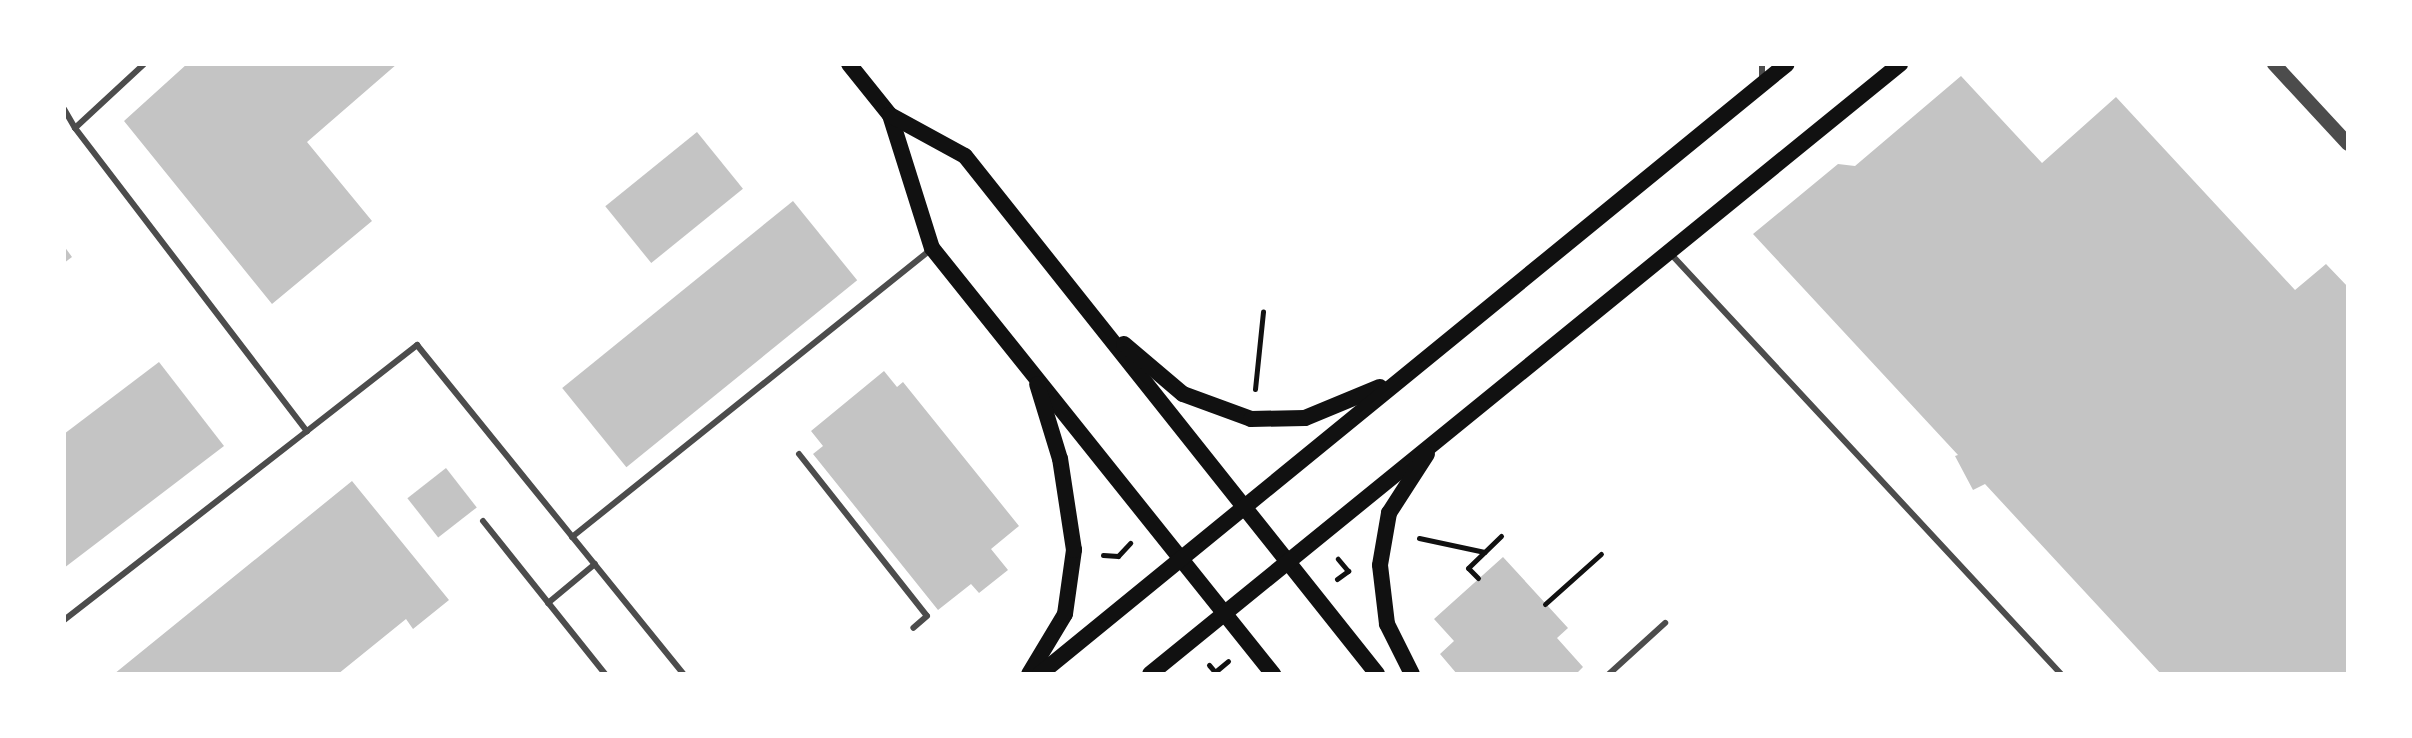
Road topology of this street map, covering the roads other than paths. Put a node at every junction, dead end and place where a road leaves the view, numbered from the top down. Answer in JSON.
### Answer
{"nodes":[{"id":1,"x":144,"y":64,"type":"edge"},
{"id":2,"x":849,"y":64,"type":"edge"},
{"id":3,"x":1762,"y":64,"type":"edge"},
{"id":4,"x":1787,"y":64,"type":"edge"},
{"id":5,"x":1900,"y":64,"type":"edge"},
{"id":6,"x":2274,"y":64,"type":"edge"},
{"id":7,"x":1762,"y":84,"type":"junction"},
{"id":8,"x":64,"y":109,"type":"edge"},
{"id":9,"x":890,"y":115,"type":"junction"},
{"id":10,"x":75,"y":128,"type":"junction"},
{"id":11,"x":2348,"y":144,"type":"edge"},
{"id":12,"x":932,"y":248,"type":"junction"},
{"id":13,"x":1669,"y":252,"type":"junction"},
{"id":14,"x":1096,"y":320,"type":"junction"},
{"id":15,"x":1034,"y":375,"type":"junction"},
{"id":16,"x":1396,"y":381,"type":"junction"},
{"id":17,"x":307,"y":431,"type":"junction"},
{"id":18,"x":1436,"y":441,"type":"junction"},
{"id":19,"x":799,"y":454,"type":"dead end"},
{"id":20,"x":1244,"y":506,"type":"junction"},
{"id":21,"x":483,"y":521,"type":"dead end"},
{"id":22,"x":572,"y":537,"type":"junction"},
{"id":23,"x":1180,"y":559,"type":"junction"},
{"id":24,"x":1288,"y":561,"type":"junction"},
{"id":25,"x":595,"y":564,"type":"junction"},
{"id":26,"x":548,"y":603,"type":"junction"},
{"id":27,"x":1225,"y":613,"type":"junction"},
{"id":28,"x":64,"y":620,"type":"edge"},
{"id":29,"x":1665,"y":623,"type":"dead end"},
{"id":30,"x":913,"y":628,"type":"dead end"},
{"id":31,"x":605,"y":674,"type":"edge"},
{"id":32,"x":683,"y":674,"type":"edge"},
{"id":33,"x":1029,"y":674,"type":"edge"},
{"id":34,"x":1040,"y":674,"type":"edge"},
{"id":35,"x":1150,"y":674,"type":"edge"},
{"id":36,"x":1273,"y":674,"type":"edge"},
{"id":37,"x":1377,"y":674,"type":"edge"},
{"id":38,"x":1412,"y":674,"type":"edge"},
{"id":39,"x":1609,"y":674,"type":"edge"},
{"id":40,"x":2061,"y":674,"type":"edge"}],
"edges":[{"from":1,"to":10,"type":"lane"},
{"from":2,"to":9,"type":"main road"},
{"from":3,"to":7,"type":"lane"},
{"from":4,"to":7,"type":"main road"},
{"from":5,"to":13,"type":"main road"},
{"from":6,"to":11,"type":"street"},
{"from":7,"to":16,"type":"main road"},
{"from":8,"to":10,"type":"lane"},
{"from":9,"to":12,"type":"main road"},
{"from":9,"to":14,"type":"main road"},
{"from":10,"to":17,"type":"lane"},
{"from":12,"to":15,"type":"main road"},
{"from":12,"to":22,"type":"lane"},
{"from":13,"to":18,"type":"main road"},
{"from":13,"to":40,"type":"lane"},
{"from":14,"to":16,"type":"main road"},
{"from":14,"to":20,"type":"main road"},
{"from":15,"to":23,"type":"main road"},
{"from":15,"to":33,"type":"main road"},
{"from":16,"to":20,"type":"main road"},
{"from":17,"to":22,"type":"lane"},
{"from":17,"to":28,"type":"lane"},
{"from":18,"to":24,"type":"main road"},
{"from":18,"to":38,"type":"main road"},
{"from":19,"to":30,"type":"lane"},
{"from":20,"to":23,"type":"main road"},
{"from":20,"to":24,"type":"main road"},
{"from":21,"to":26,"type":"lane"},
{"from":22,"to":25,"type":"lane"},
{"from":23,"to":27,"type":"main road"},
{"from":23,"to":34,"type":"main road"},
{"from":24,"to":27,"type":"main road"},
{"from":24,"to":37,"type":"main road"},
{"from":25,"to":26,"type":"lane"},
{"from":25,"to":32,"type":"lane"},
{"from":26,"to":31,"type":"lane"},
{"from":27,"to":35,"type":"main road"},
{"from":27,"to":36,"type":"main road"},
{"from":29,"to":39,"type":"lane"}]}
